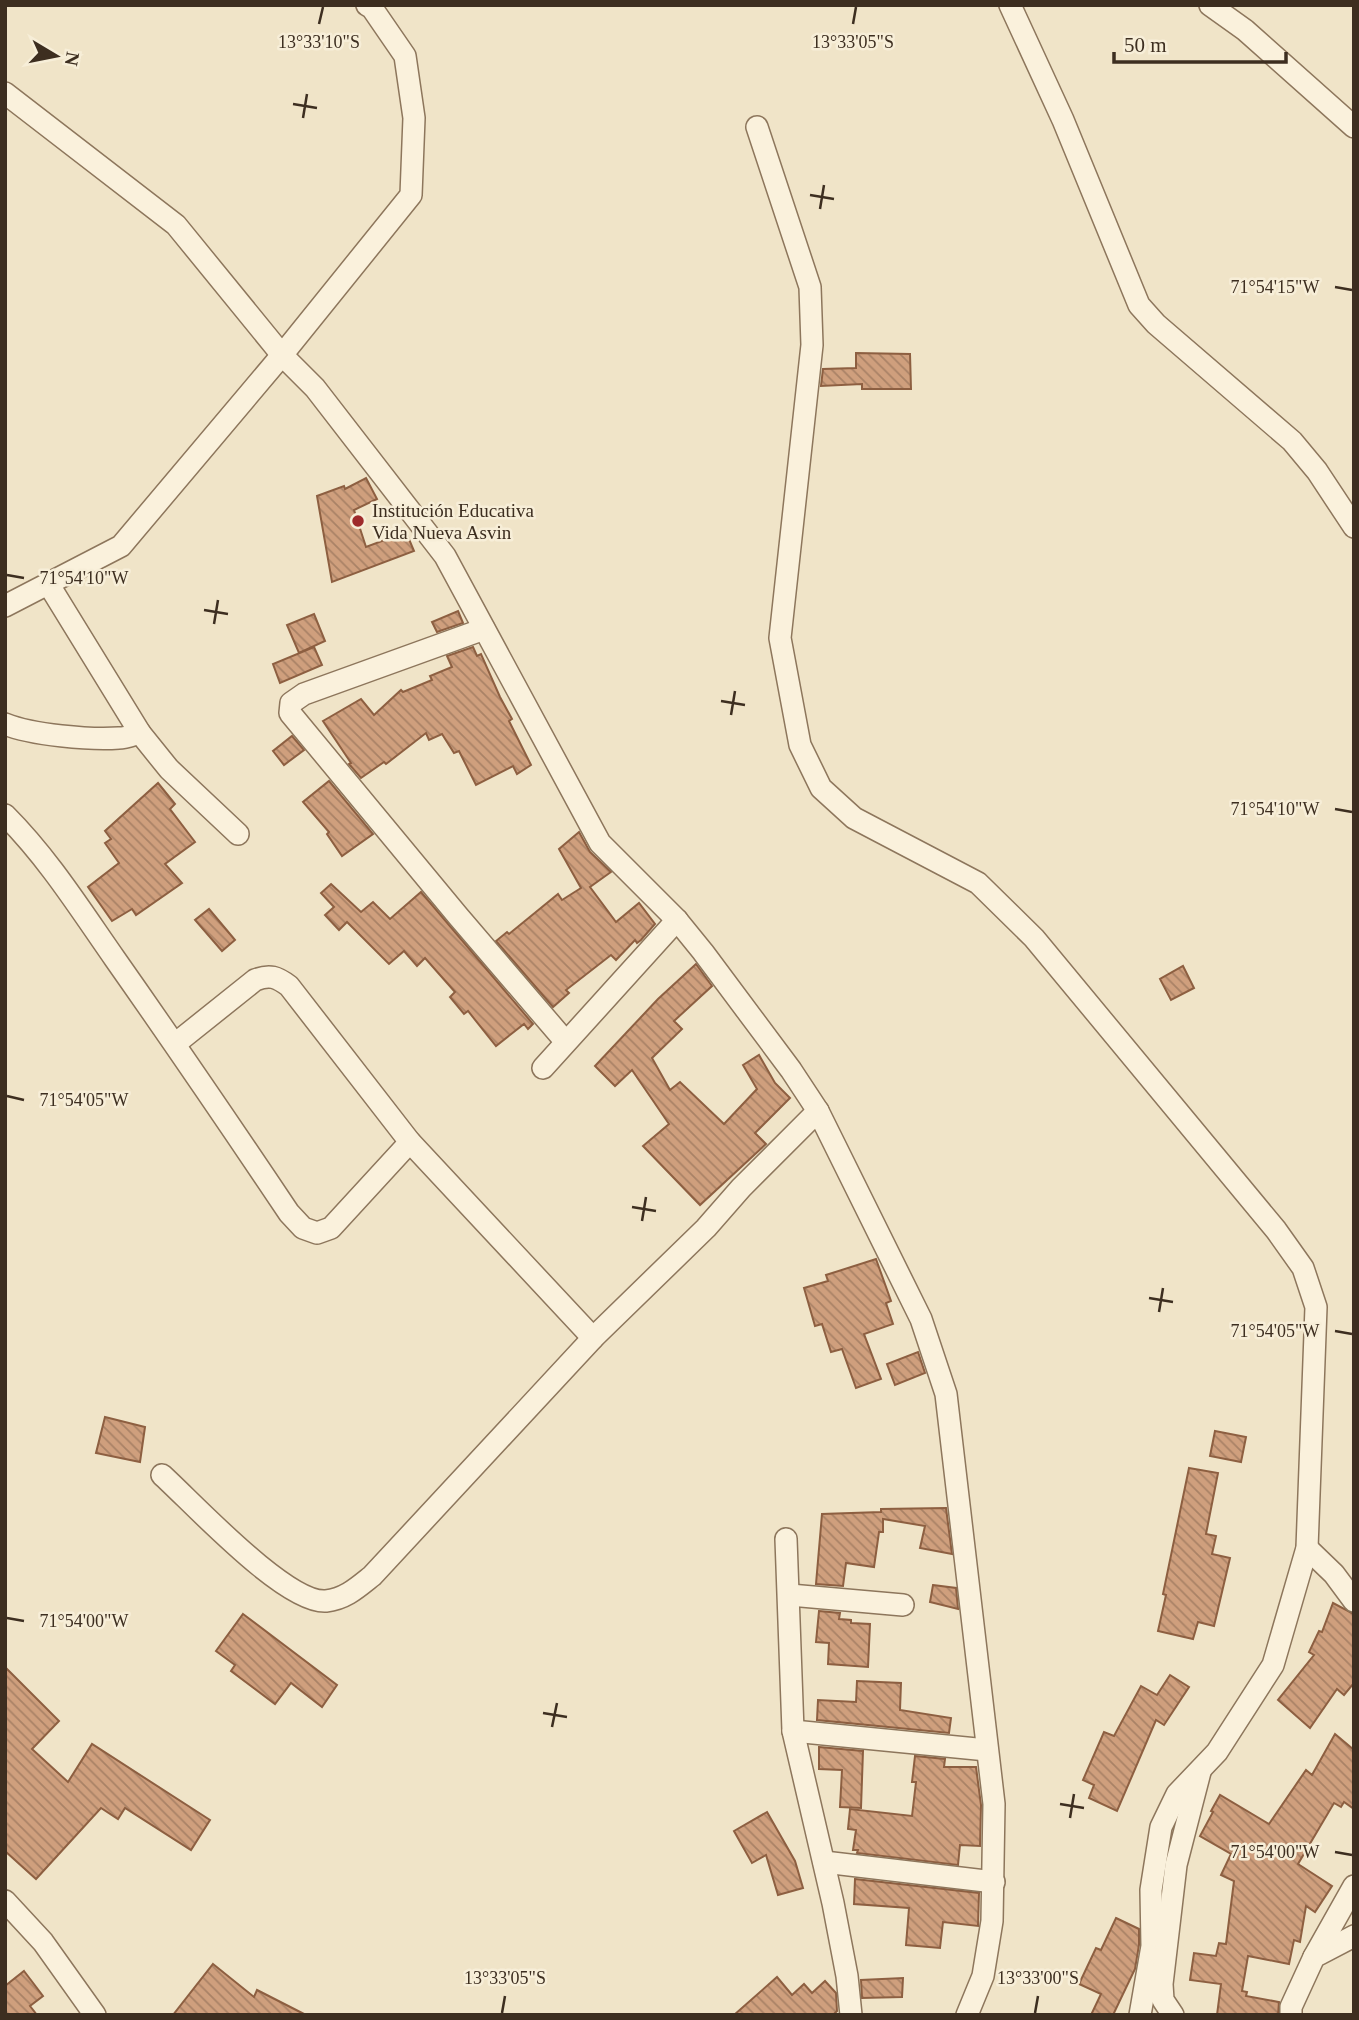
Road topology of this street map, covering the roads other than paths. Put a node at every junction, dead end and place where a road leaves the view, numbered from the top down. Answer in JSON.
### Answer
{"nodes":[{"id":1,"x":367,"y":5,"type":"edge"},
{"id":2,"x":1010,"y":5,"type":"edge"},
{"id":3,"x":1210,"y":5,"type":"edge"},
{"id":4,"x":5,"y":93,"type":"edge"},
{"id":5,"x":757,"y":127,"type":"dead end"},
{"id":6,"x":1354,"y":127,"type":"edge"},
{"id":7,"x":282,"y":355,"type":"junction"},
{"id":8,"x":1354,"y":527,"type":"edge"},
{"id":9,"x":49,"y":585,"type":"junction"},
{"id":10,"x":5,"y":606,"type":"edge"},
{"id":11,"x":484,"y":629,"type":"junction"},
{"id":12,"x":5,"y":724,"type":"edge"},
{"id":13,"x":140,"y":733,"type":"junction"},
{"id":14,"x":5,"y":815,"type":"edge"},
{"id":15,"x":238,"y":834,"type":"dead end"},
{"id":16,"x":677,"y":920,"type":"junction"},
{"id":17,"x":565,"y":1041,"type":"junction"},
{"id":18,"x":175,"y":1044,"type":"junction"},
{"id":19,"x":542,"y":1068,"type":"dead end"},
{"id":20,"x":818,"y":1111,"type":"junction"},
{"id":21,"x":410,"y":1142,"type":"junction"},
{"id":22,"x":593,"y":1338,"type":"junction"},
{"id":23,"x":162,"y":1475,"type":"dead end"},
{"id":24,"x":786,"y":1539,"type":"dead end"},
{"id":25,"x":1307,"y":1548,"type":"junction"},
{"id":26,"x":790,"y":1595,"type":"junction"},
{"id":27,"x":1354,"y":1601,"type":"edge"},
{"id":28,"x":903,"y":1605,"type":"dead end"},
{"id":29,"x":793,"y":1731,"type":"junction"},
{"id":30,"x":987,"y":1750,"type":"junction"},
{"id":31,"x":1200,"y":1771,"type":"junction"},
{"id":32,"x":824,"y":1863,"type":"junction"},
{"id":33,"x":994,"y":1882,"type":"junction"},
{"id":34,"x":1354,"y":1886,"type":"edge"},
{"id":35,"x":5,"y":1901,"type":"edge"},
{"id":36,"x":1354,"y":1936,"type":"edge"},
{"id":37,"x":1314,"y":1957,"type":"junction"},
{"id":38,"x":95,"y":2015,"type":"edge"},
{"id":39,"x":851,"y":2015,"type":"edge"},
{"id":40,"x":967,"y":2015,"type":"edge"},
{"id":41,"x":1140,"y":2015,"type":"edge"},
{"id":42,"x":1173,"y":2015,"type":"edge"},
{"id":43,"x":1291,"y":2015,"type":"edge"}],
"edges":[{"from":1,"to":7,"type":"street"},
{"from":2,"to":8,"type":"street"},
{"from":3,"to":6,"type":"street"},
{"from":4,"to":7,"type":"street"},
{"from":5,"to":25,"type":"street"},
{"from":7,"to":9,"type":"street"},
{"from":7,"to":11,"type":"street"},
{"from":9,"to":10,"type":"street"},
{"from":9,"to":13,"type":"street"},
{"from":11,"to":16,"type":"street"},
{"from":11,"to":17,"type":"street"},
{"from":12,"to":13,"type":"street"},
{"from":13,"to":15,"type":"street"},
{"from":14,"to":18,"type":"street"},
{"from":16,"to":17,"type":"street"},
{"from":16,"to":20,"type":"street"},
{"from":17,"to":19,"type":"street"},
{"from":18,"to":21,"type":"street"},
{"from":18,"to":21,"type":"street"},
{"from":20,"to":22,"type":"street"},
{"from":20,"to":30,"type":"street"},
{"from":21,"to":22,"type":"street"},
{"from":22,"to":23,"type":"street"},
{"from":24,"to":26,"type":"street"},
{"from":25,"to":27,"type":"street"},
{"from":25,"to":31,"type":"street"},
{"from":26,"to":28,"type":"street"},
{"from":26,"to":29,"type":"street"},
{"from":29,"to":30,"type":"street"},
{"from":29,"to":32,"type":"street"},
{"from":30,"to":33,"type":"street"},
{"from":31,"to":41,"type":"street"},
{"from":31,"to":42,"type":"street"},
{"from":32,"to":33,"type":"street"},
{"from":32,"to":39,"type":"street"},
{"from":33,"to":40,"type":"street"},
{"from":34,"to":37,"type":"street"},
{"from":35,"to":38,"type":"street"},
{"from":36,"to":37,"type":"street"},
{"from":37,"to":43,"type":"street"}]}
